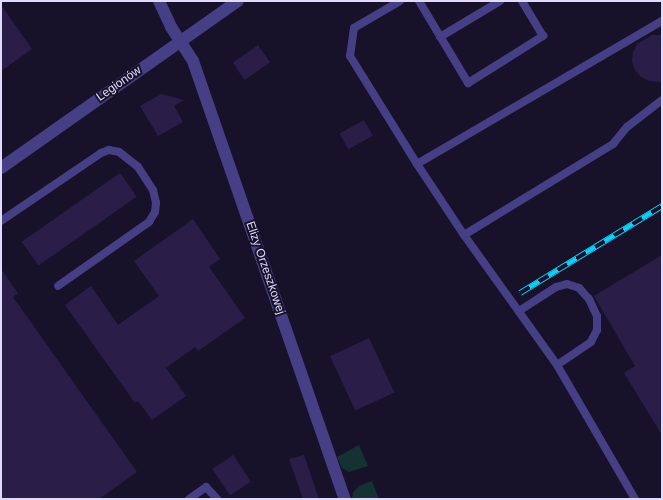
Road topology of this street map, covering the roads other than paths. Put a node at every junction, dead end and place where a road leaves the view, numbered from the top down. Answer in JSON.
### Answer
{"nodes":[{"id":1,"x":159,"y":1,"type":"edge"},
{"id":2,"x":238,"y":1,"type":"edge"},
{"id":3,"x":400,"y":1,"type":"edge"},
{"id":4,"x":419,"y":1,"type":"edge"},
{"id":5,"x":500,"y":1,"type":"edge"},
{"id":6,"x":522,"y":1,"type":"edge"},
{"id":7,"x":662,"y":20,"type":"edge"},
{"id":8,"x":440,"y":37,"type":"junction"},
{"id":9,"x":179,"y":42,"type":"junction"},
{"id":10,"x":662,"y":100,"type":"edge"},
{"id":11,"x":417,"y":164,"type":"junction"},
{"id":12,"x":1,"y":168,"type":"edge"},
{"id":13,"x":1,"y":221,"type":"edge"},
{"id":14,"x":464,"y":235,"type":"junction"},
{"id":15,"x":58,"y":286,"type":"dead end"},
{"id":16,"x":518,"y":312,"type":"junction"},
{"id":17,"x":557,"y":365,"type":"junction"},
{"id":18,"x":189,"y":499,"type":"edge"},
{"id":19,"x":216,"y":499,"type":"edge"},
{"id":20,"x":344,"y":499,"type":"edge"},
{"id":21,"x":635,"y":499,"type":"edge"}],
"edges":[{"from":1,"to":9,"type":"street","name":"Elizy Orzeszkowej"},
{"from":2,"to":9,"type":"street","name":"Legionów"},
{"from":3,"to":11,"type":"lane"},
{"from":4,"to":8,"type":"lane"},
{"from":5,"to":8,"type":"lane"},
{"from":6,"to":8,"type":"lane"},
{"from":7,"to":11,"type":"lane"},
{"from":9,"to":12,"type":"street","name":"Legionów"},
{"from":9,"to":20,"type":"street","name":"Elizy Orzeszkowej"},
{"from":10,"to":14,"type":"lane"},
{"from":11,"to":14,"type":"lane"},
{"from":13,"to":15,"type":"lane"},
{"from":14,"to":16,"type":"lane"},
{"from":16,"to":17,"type":"lane"},
{"from":16,"to":17,"type":"lane"},
{"from":17,"to":21,"type":"lane"},
{"from":18,"to":19,"type":"lane"}]}
